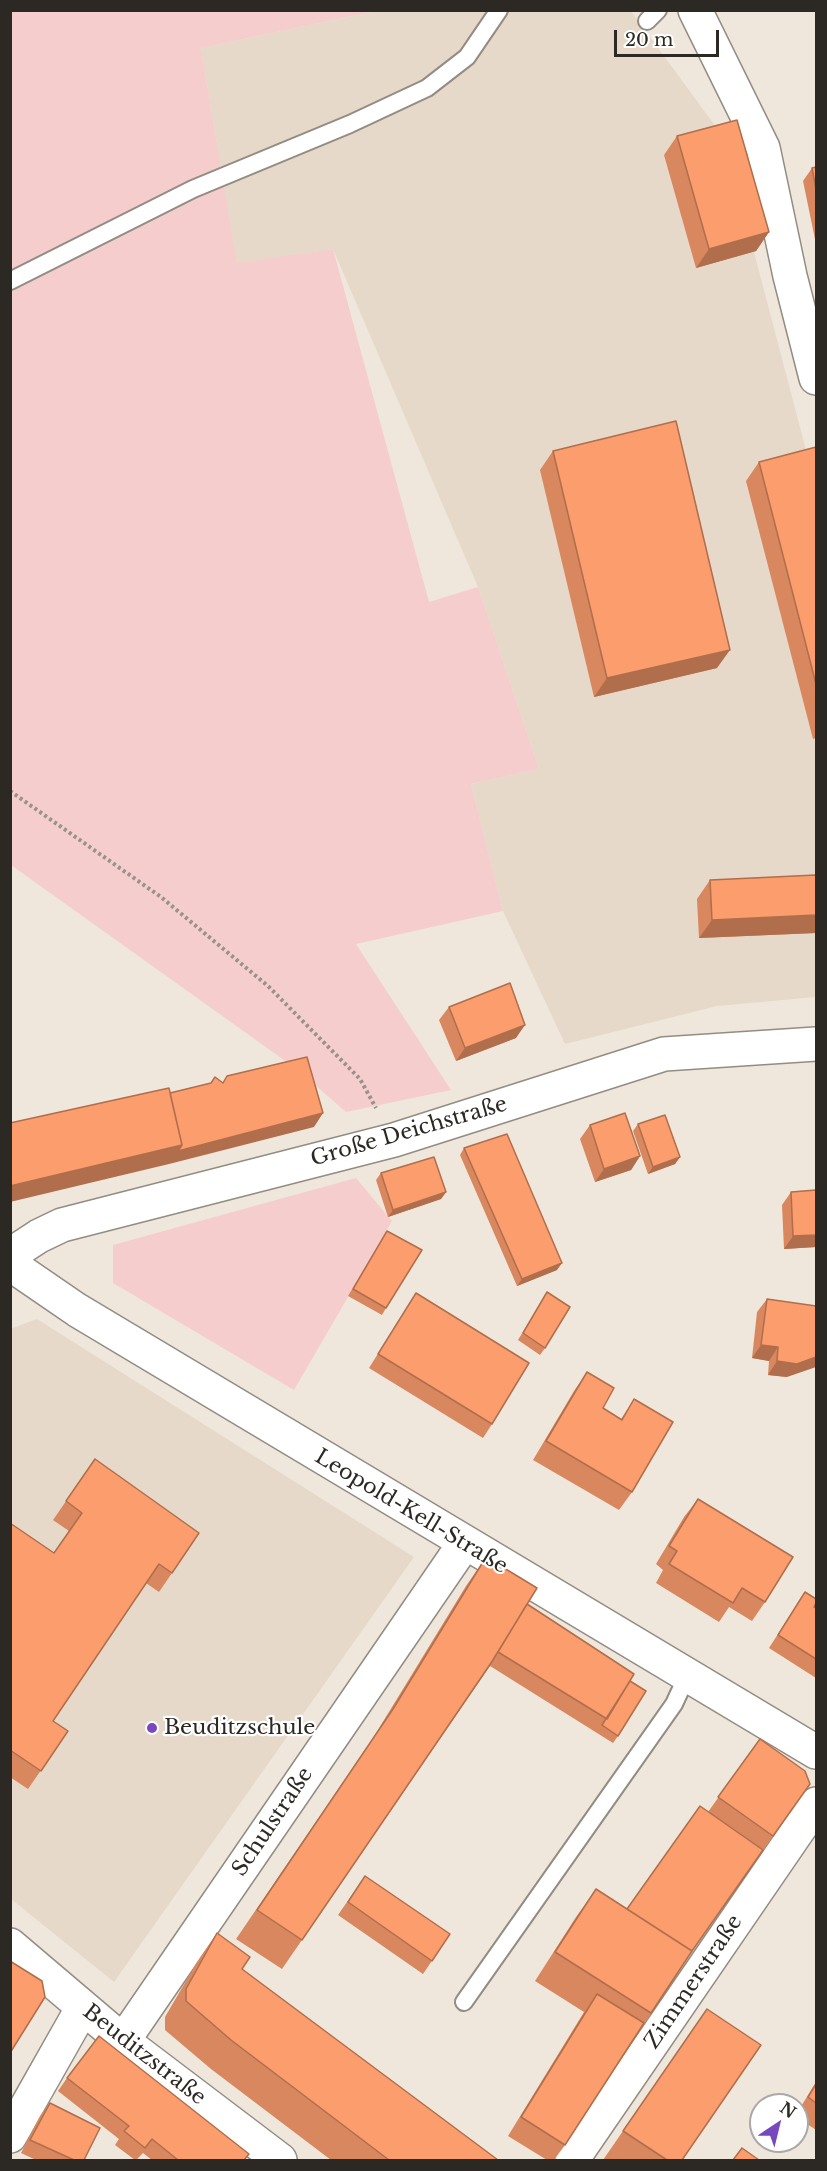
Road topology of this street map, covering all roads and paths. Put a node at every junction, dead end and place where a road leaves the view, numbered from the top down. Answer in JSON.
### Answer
{"nodes":[{"id":1,"x":499,"y":10,"type":"edge"},
{"id":2,"x":695,"y":10,"type":"edge"},
{"id":3,"x":10,"y":280,"type":"edge"},
{"id":4,"x":816,"y":378,"type":"edge"},
{"id":5,"x":10,"y":791,"type":"edge"},
{"id":6,"x":816,"y":1044,"type":"edge"},
{"id":7,"x":394,"y":1140,"type":"junction"},
{"id":8,"x":10,"y":1255,"type":"edge"},
{"id":9,"x":10,"y":1264,"type":"edge"},
{"id":10,"x":464,"y":1544,"type":"junction"},
{"id":11,"x":687,"y":1676,"type":"junction"},
{"id":12,"x":816,"y":1752,"type":"edge"},
{"id":13,"x":816,"y":1804,"type":"edge"},
{"id":14,"x":10,"y":1945,"type":"edge"},
{"id":15,"x":464,"y":2002,"type":"dead end"},
{"id":16,"x":83,"y":2007,"type":"junction"},
{"id":17,"x":123,"y":2041,"type":"junction"},
{"id":18,"x":10,"y":2136,"type":"edge"},
{"id":19,"x":280,"y":2160,"type":"edge"},
{"id":20,"x":572,"y":2160,"type":"edge"}],
"edges":[{"from":1,"to":3,"type":"lane"},
{"from":2,"to":4,"type":"street"},
{"from":5,"to":7,"type":"path"},
{"from":6,"to":7,"type":"street","name":"Große Deichstraße"},
{"from":7,"to":8,"type":"street","name":"Große Deichstraße"},
{"from":9,"to":10,"type":"street","name":"Leopold-Kell-Straße"},
{"from":10,"to":11,"type":"street","name":"Leopold-Kell-Straße"},
{"from":10,"to":17,"type":"street","name":"Schulstraße"},
{"from":11,"to":12,"type":"street","name":"Leopold-Kell-Straße"},
{"from":11,"to":15,"type":"lane"},
{"from":13,"to":20,"type":"street","name":"Zimmerstraße"},
{"from":14,"to":16,"type":"street","name":"Beuditzstraße"},
{"from":16,"to":17,"type":"street","name":"Beuditzstraße"},
{"from":16,"to":18,"type":"street"},
{"from":17,"to":19,"type":"street","name":"Beuditzstraße"}]}
